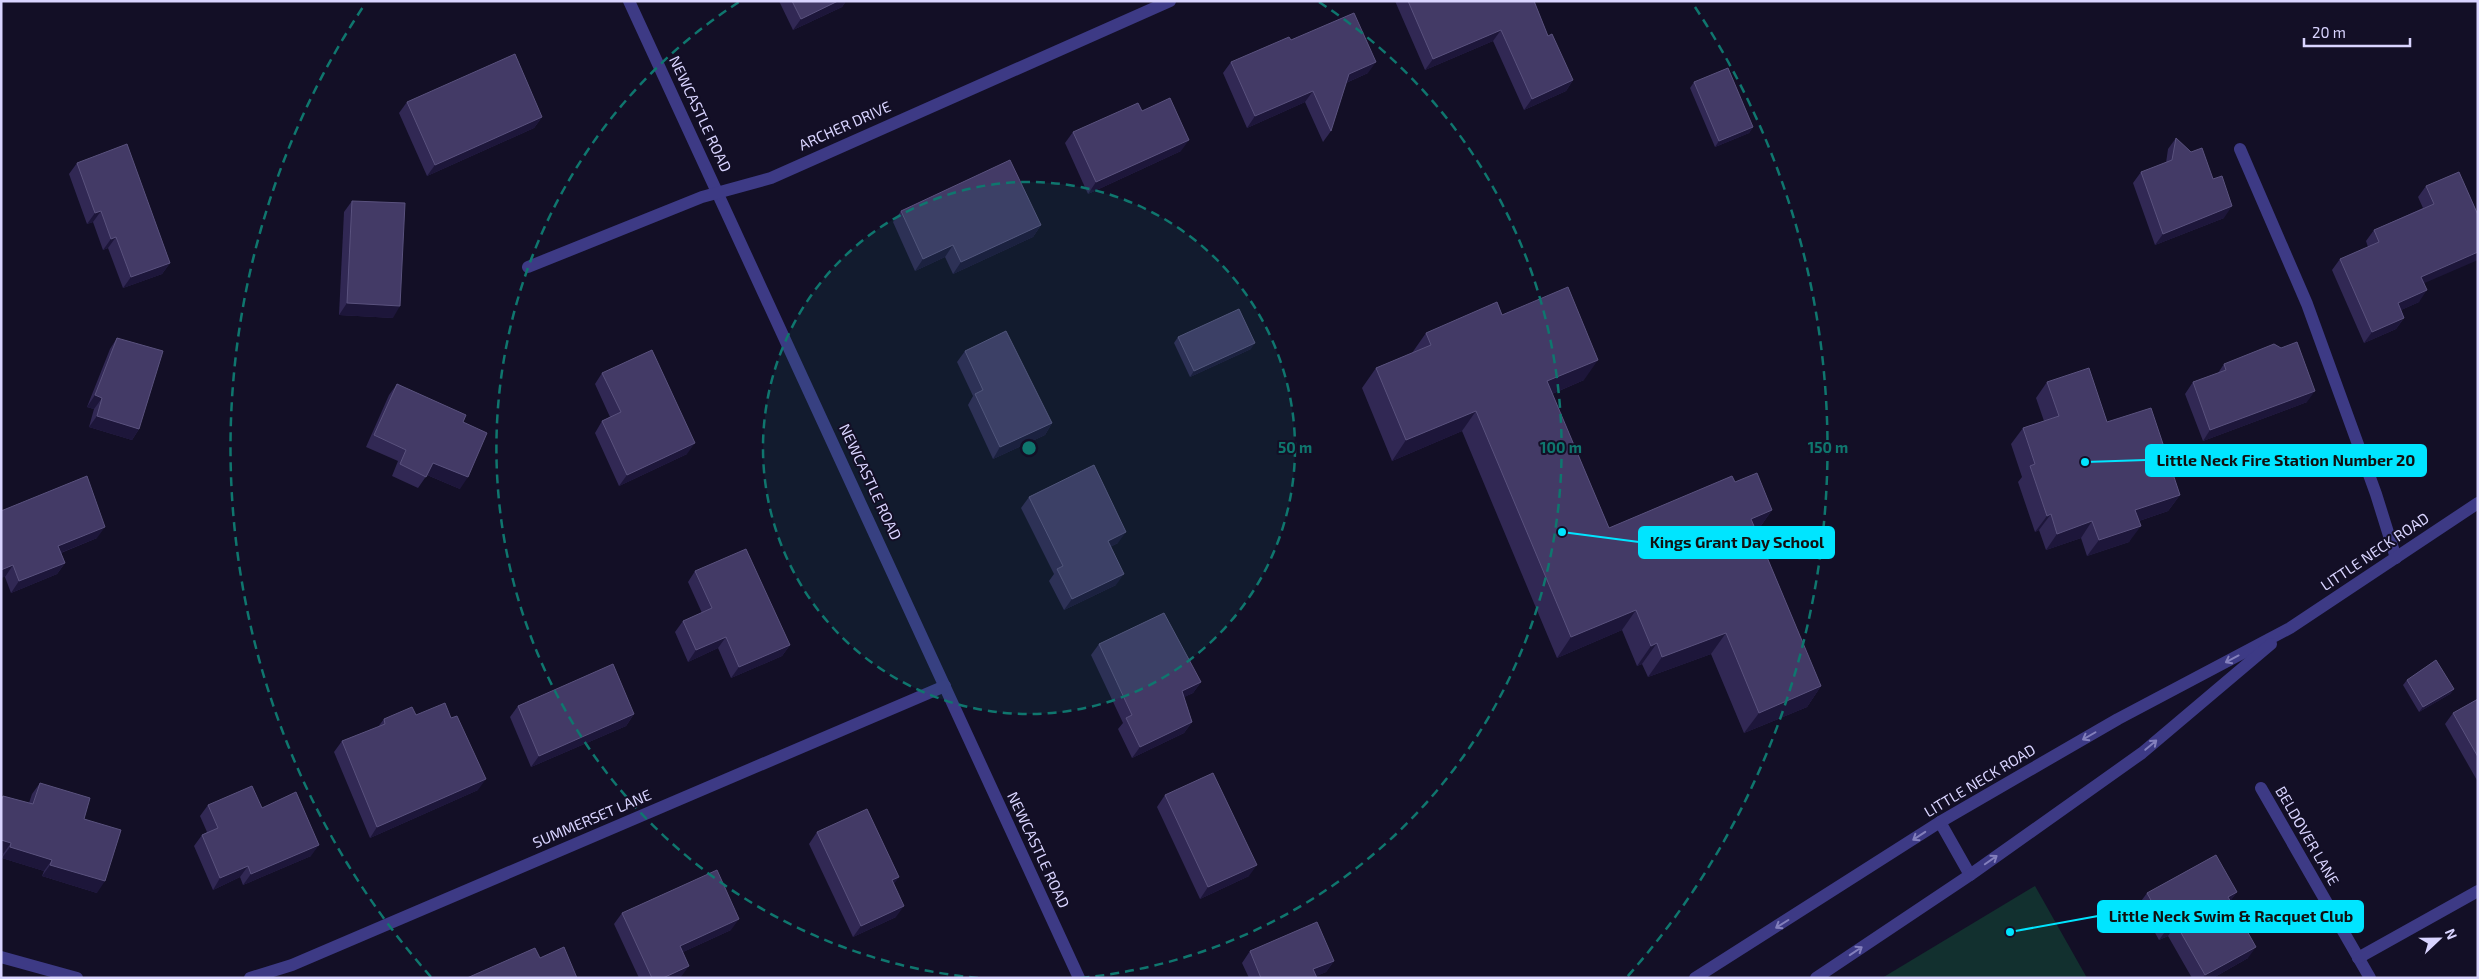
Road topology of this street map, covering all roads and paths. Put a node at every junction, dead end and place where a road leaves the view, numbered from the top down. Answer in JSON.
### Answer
{"nodes":[{"id":1,"x":629,"y":1,"type":"edge"},
{"id":2,"x":1170,"y":1,"type":"edge"},
{"id":3,"x":2240,"y":149,"type":"dead end"},
{"id":4,"x":718,"y":192,"type":"junction"},
{"id":5,"x":528,"y":267,"type":"dead end"},
{"id":6,"x":2478,"y":503,"type":"edge"},
{"id":7,"x":2396,"y":558,"type":"junction"},
{"id":8,"x":2290,"y":628,"type":"junction"},
{"id":9,"x":945,"y":686,"type":"junction"},
{"id":10,"x":2261,"y":788,"type":"dead end"},
{"id":11,"x":1940,"y":822,"type":"junction"},
{"id":12,"x":1970,"y":875,"type":"junction"},
{"id":13,"x":2478,"y":891,"type":"edge"},
{"id":14,"x":1,"y":957,"type":"edge"},
{"id":15,"x":2358,"y":958,"type":"junction"},
{"id":16,"x":77,"y":978,"type":"edge"},
{"id":17,"x":250,"y":978,"type":"edge"},
{"id":18,"x":1079,"y":978,"type":"edge"},
{"id":19,"x":1694,"y":978,"type":"edge"},
{"id":20,"x":1816,"y":978,"type":"edge"},
{"id":21,"x":2370,"y":978,"type":"edge"}],
"edges":[{"from":1,"to":4,"type":"street","name":"NEWCASTLE ROAD"},
{"from":2,"to":4,"type":"street","name":"ARCHER DRIVE"},
{"from":3,"to":7,"type":"street"},
{"from":4,"to":5,"type":"street","name":"ARCHER DRIVE"},
{"from":4,"to":9,"type":"street","name":"NEWCASTLE ROAD"},
{"from":6,"to":7,"type":"street","name":"LITTLE NECK ROAD"},
{"from":7,"to":8,"type":"street","name":"LITTLE NECK ROAD"},
{"from":8,"to":11,"type":"street","name":"LITTLE NECK ROAD","one_way":true},
{"from":12,"to":8,"type":"street","name":"LITTLE NECK ROAD","one_way":true},
{"from":9,"to":17,"type":"street","name":"SUMMERSET LANE"},
{"from":9,"to":18,"type":"street","name":"NEWCASTLE ROAD"},
{"from":10,"to":15,"type":"street","name":"BELDOVER LANE"},
{"from":11,"to":12,"type":"street"},
{"from":11,"to":19,"type":"street","name":"LITTLE NECK ROAD","one_way":true},
{"from":20,"to":12,"type":"street","name":"LITTLE NECK ROAD","one_way":true},
{"from":13,"to":15,"type":"street"},
{"from":14,"to":16,"type":"street"},
{"from":15,"to":21,"type":"street","name":"BELDOVER LANE"}]}
